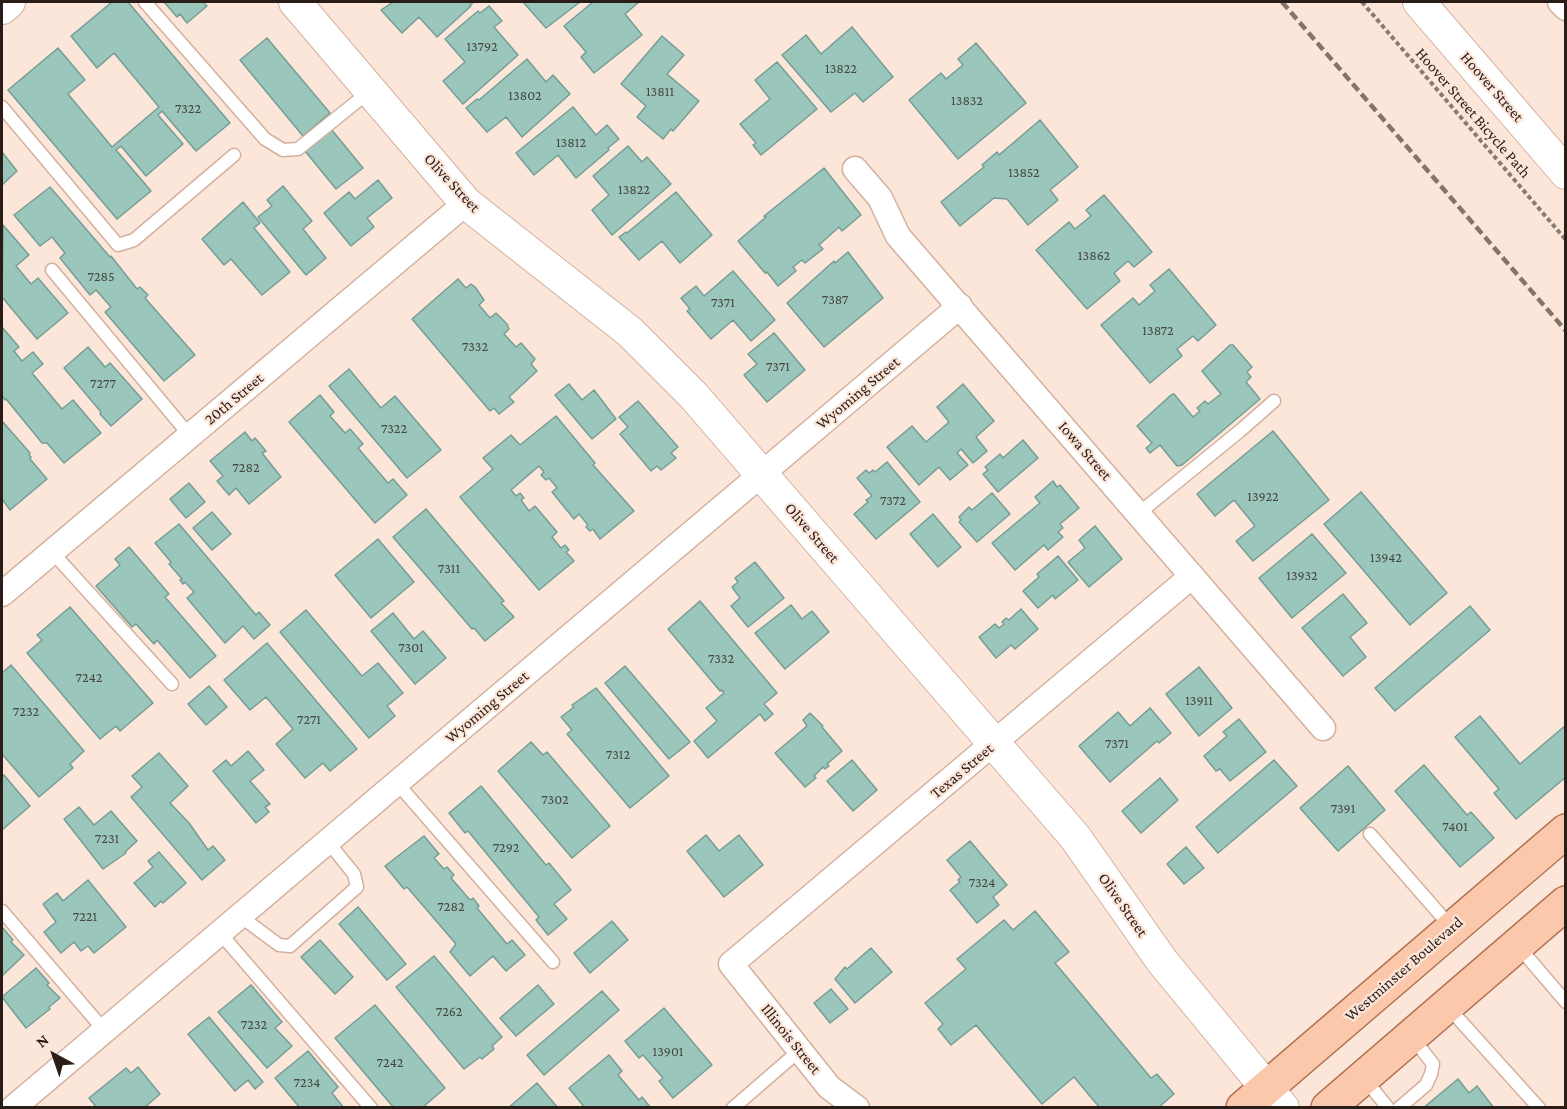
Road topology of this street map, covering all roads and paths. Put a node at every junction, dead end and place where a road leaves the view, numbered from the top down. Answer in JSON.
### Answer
{"nodes":[{"id":1,"x":9,"y":2,"type":"edge"},
{"id":2,"x":145,"y":2,"type":"edge"},
{"id":3,"x":295,"y":2,"type":"edge"},
{"id":4,"x":1362,"y":2,"type":"edge"},
{"id":5,"x":1419,"y":2,"type":"edge"},
{"id":6,"x":1560,"y":2,"type":"edge"},
{"id":7,"x":2,"y":8,"type":"edge"},
{"id":8,"x":1566,"y":8,"type":"edge"},
{"id":9,"x":371,"y":90,"type":"junction"},
{"id":10,"x":2,"y":107,"type":"edge"},
{"id":11,"x":234,"y":155,"type":"dead end"},
{"id":12,"x":1561,"y":160,"type":"edge"},
{"id":13,"x":855,"y":169,"type":"dead end"},
{"id":14,"x":466,"y":203,"type":"junction"},
{"id":15,"x":1566,"y":240,"type":"edge"},
{"id":16,"x":52,"y":270,"type":"dead end"},
{"id":17,"x":960,"y":306,"type":"junction"},
{"id":18,"x":1274,"y":401,"type":"dead end"},
{"id":19,"x":190,"y":436,"type":"junction"},
{"id":20,"x":761,"y":474,"type":"junction"},
{"id":21,"x":1138,"y":514,"type":"junction"},
{"id":22,"x":52,"y":552,"type":"junction"},
{"id":23,"x":1192,"y":576,"type":"junction"},
{"id":24,"x":2,"y":594,"type":"edge"},
{"id":25,"x":172,"y":684,"type":"dead end"},
{"id":26,"x":1323,"y":728,"type":"dead end"},
{"id":27,"x":994,"y":744,"type":"junction"},
{"id":28,"x":397,"y":783,"type":"junction"},
{"id":29,"x":1566,"y":831,"type":"edge"},
{"id":30,"x":1370,"y":834,"type":"dead end"},
{"id":31,"x":328,"y":842,"type":"junction"},
{"id":32,"x":1566,"y":903,"type":"edge"},
{"id":33,"x":2,"y":911,"type":"edge"},
{"id":34,"x":240,"y":916,"type":"junction"},
{"id":35,"x":1452,"y":928,"type":"junction"},
{"id":36,"x":220,"y":933,"type":"junction"},
{"id":37,"x":1517,"y":944,"type":"junction"},
{"id":38,"x":554,"y":962,"type":"dead end"},
{"id":39,"x":731,"y":964,"type":"joint"},
{"id":40,"x":1566,"y":1002,"type":"edge"},
{"id":41,"x":1447,"y":1005,"type":"junction"},
{"id":42,"x":104,"y":1030,"type":"junction"},
{"id":43,"x":1411,"y":1036,"type":"junction"},
{"id":44,"x":800,"y":1050,"type":"junction"},
{"id":45,"x":1363,"y":1077,"type":"junction"},
{"id":46,"x":1264,"y":1101,"type":"edge"},
{"id":47,"x":13,"y":1107,"type":"edge"},
{"id":48,"x":371,"y":1107,"type":"edge"},
{"id":49,"x":733,"y":1107,"type":"edge"},
{"id":50,"x":857,"y":1107,"type":"edge"},
{"id":51,"x":1328,"y":1107,"type":"edge"},
{"id":52,"x":1388,"y":1107,"type":"edge"},
{"id":53,"x":1399,"y":1107,"type":"edge"},
{"id":54,"x":1539,"y":1107,"type":"edge"}],
"edges":[{"from":1,"to":7,"type":"street"},
{"from":2,"to":9,"type":"lane"},
{"from":3,"to":9,"type":"street","name":"Olive Street"},
{"from":4,"to":15,"type":"path","name":"Hoover Street Bicycle Path"},
{"from":5,"to":12,"type":"street","name":"Hoover Street"},
{"from":6,"to":8,"type":"street"},
{"from":9,"to":14,"type":"street","name":"Olive Street"},
{"from":10,"to":11,"type":"lane"},
{"from":13,"to":17,"type":"street","name":"Iowa Street"},
{"from":14,"to":19,"type":"street","name":"20th Street"},
{"from":14,"to":20,"type":"street","name":"Olive Street"},
{"from":16,"to":19,"type":"lane"},
{"from":17,"to":20,"type":"street","name":"Wyoming Street"},
{"from":17,"to":21,"type":"street","name":"Iowa Street"},
{"from":18,"to":21,"type":"lane"},
{"from":19,"to":22,"type":"street","name":"20th Street"},
{"from":20,"to":27,"type":"street","name":"Olive Street"},
{"from":20,"to":28,"type":"street","name":"Wyoming Street"},
{"from":21,"to":23,"type":"street","name":"Iowa Street"},
{"from":22,"to":24,"type":"street","name":"20th Street"},
{"from":22,"to":25,"type":"lane"},
{"from":23,"to":26,"type":"street","name":"Iowa Street"},
{"from":23,"to":27,"type":"street","name":"Texas Street"},
{"from":27,"to":39,"type":"street","name":"Texas Street"},
{"from":27,"to":46,"type":"street","name":"Olive Street"},
{"from":28,"to":31,"type":"street","name":"Wyoming Street"},
{"from":28,"to":38,"type":"lane"},
{"from":29,"to":35,"type":"main road","name":"Westminster Boulevard"},
{"from":30,"to":35,"type":"lane"},
{"from":31,"to":34,"type":"street","name":"Wyoming Street"},
{"from":31,"to":34,"type":"lane"},
{"from":32,"to":37,"type":"main road"},
{"from":33,"to":42,"type":"lane"},
{"from":34,"to":36,"type":"street","name":"Wyoming Street"},
{"from":35,"to":46,"type":"main road","name":"Westminster Boulevard"},
{"from":36,"to":42,"type":"street","name":"Wyoming Street"},
{"from":36,"to":48,"type":"lane"},
{"from":37,"to":40,"type":"lane"},
{"from":37,"to":41,"type":"main road"},
{"from":39,"to":44,"type":"street","name":"Illinois Street"},
{"from":41,"to":43,"type":"main road"},
{"from":41,"to":54,"type":"lane"},
{"from":42,"to":47,"type":"street","name":"Wyoming Street"},
{"from":43,"to":45,"type":"main road"},
{"from":43,"to":53,"type":"lane"},
{"from":44,"to":49,"type":"lane"},
{"from":44,"to":50,"type":"street","name":"Illinois Street"},
{"from":45,"to":51,"type":"main road"},
{"from":45,"to":52,"type":"lane"}]}
